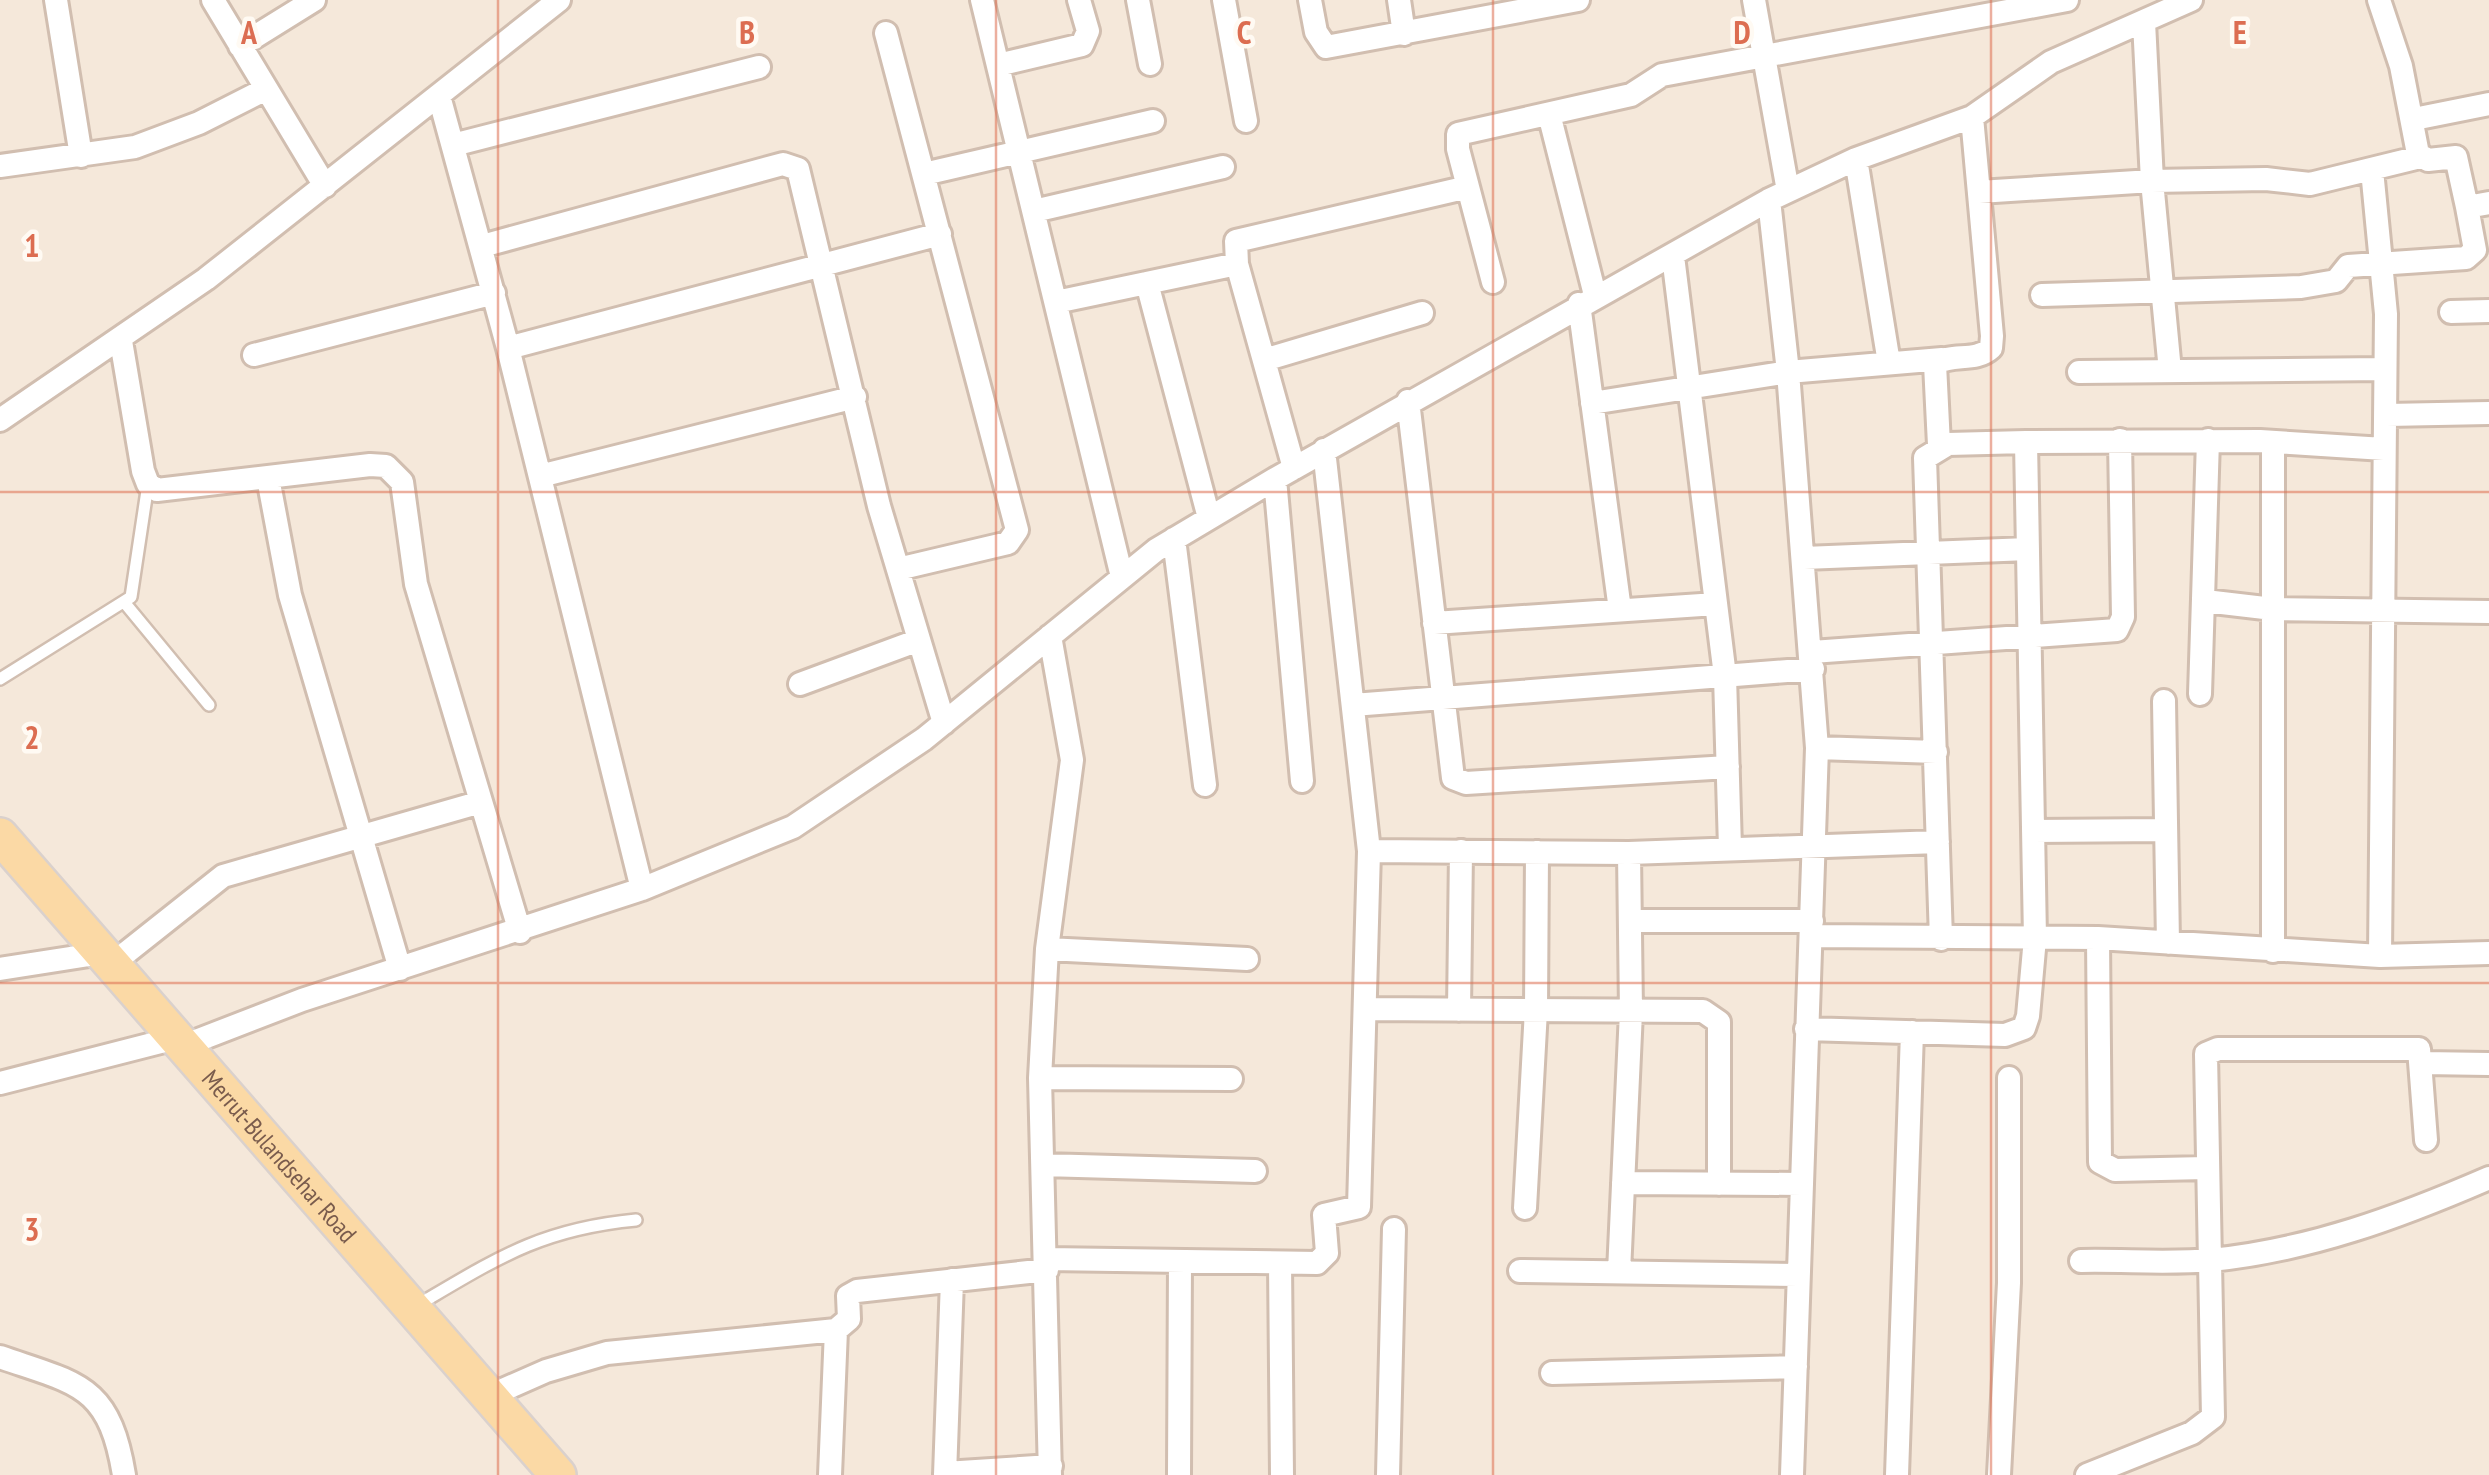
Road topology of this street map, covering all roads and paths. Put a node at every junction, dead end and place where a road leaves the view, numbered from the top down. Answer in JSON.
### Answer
{"nodes":[{"id":1,"x":56,"y":0,"type":"edge"},
{"id":2,"x":212,"y":0,"type":"edge"},
{"id":3,"x":314,"y":0,"type":"edge"},
{"id":4,"x":559,"y":0,"type":"edge"},
{"id":5,"x":982,"y":0,"type":"edge"},
{"id":6,"x":1079,"y":0,"type":"edge"},
{"id":7,"x":1138,"y":0,"type":"edge"},
{"id":8,"x":1224,"y":0,"type":"edge"},
{"id":9,"x":1310,"y":0,"type":"edge"},
{"id":10,"x":1399,"y":0,"type":"edge"},
{"id":11,"x":1578,"y":0,"type":"edge"},
{"id":12,"x":1754,"y":0,"type":"edge"},
{"id":13,"x":2067,"y":0,"type":"edge"},
{"id":14,"x":2191,"y":0,"type":"edge"},
{"id":15,"x":2380,"y":0,"type":"edge"},
{"id":16,"x":1550,"y":3,"type":"edge"},
{"id":17,"x":2144,"y":22,"type":"junction"},
{"id":18,"x":886,"y":34,"type":"dead end"},
{"id":19,"x":1404,"y":34,"type":"junction"},
{"id":20,"x":240,"y":46,"type":"junction"},
{"id":21,"x":1765,"y":58,"type":"junction"},
{"id":22,"x":1150,"y":64,"type":"dead end"},
{"id":23,"x":998,"y":65,"type":"junction"},
{"id":24,"x":759,"y":67,"type":"dead end"},
{"id":25,"x":266,"y":89,"type":"junction"},
{"id":26,"x":440,"y":96,"type":"junction"},
{"id":27,"x":2489,"y":104,"type":"edge"},
{"id":28,"x":1549,"y":114,"type":"junction"},
{"id":29,"x":1972,"y":117,"type":"junction"},
{"id":30,"x":2414,"y":119,"type":"junction"},
{"id":31,"x":1246,"y":121,"type":"dead end"},
{"id":32,"x":1152,"y":122,"type":"dead end"},
{"id":33,"x":453,"y":145,"type":"junction"},
{"id":34,"x":1019,"y":151,"type":"junction"},
{"id":35,"x":81,"y":156,"type":"junction"},
{"id":36,"x":2420,"y":157,"type":"junction"},
{"id":37,"x":1856,"y":158,"type":"junction"},
{"id":38,"x":0,"y":166,"type":"edge"},
{"id":39,"x":1223,"y":167,"type":"dead end"},
{"id":40,"x":2372,"y":170,"type":"junction"},
{"id":41,"x":924,"y":174,"type":"junction"},
{"id":42,"x":2152,"y":181,"type":"junction"},
{"id":43,"x":325,"y":186,"type":"junction"},
{"id":44,"x":1468,"y":187,"type":"junction"},
{"id":45,"x":1978,"y":192,"type":"junction"},
{"id":46,"x":1778,"y":196,"type":"junction"},
{"id":47,"x":2478,"y":205,"type":"edge"},
{"id":48,"x":1034,"y":211,"type":"junction"},
{"id":49,"x":940,"y":234,"type":"junction"},
{"id":50,"x":482,"y":246,"type":"junction"},
{"id":51,"x":1673,"y":256,"type":"junction"},
{"id":52,"x":1237,"y":264,"type":"junction"},
{"id":53,"x":2385,"y":266,"type":"junction"},
{"id":54,"x":823,"y":267,"type":"junction"},
{"id":55,"x":1147,"y":282,"type":"junction"},
{"id":56,"x":1493,"y":282,"type":"dead end"},
{"id":57,"x":494,"y":292,"type":"junction"},
{"id":58,"x":2162,"y":294,"type":"junction"},
{"id":59,"x":2042,"y":296,"type":"dead end"},
{"id":60,"x":1587,"y":299,"type":"junction"},
{"id":61,"x":1056,"y":302,"type":"junction"},
{"id":62,"x":2489,"y":311,"type":"edge"},
{"id":63,"x":2451,"y":312,"type":"dead end"},
{"id":64,"x":1422,"y":313,"type":"dead end"},
{"id":65,"x":121,"y":341,"type":"junction"},
{"id":66,"x":508,"y":348,"type":"junction"},
{"id":67,"x":254,"y":356,"type":"dead end"},
{"id":68,"x":1942,"y":359,"type":"junction"},
{"id":69,"x":1264,"y":360,"type":"junction"},
{"id":70,"x":1888,"y":363,"type":"junction"},
{"id":71,"x":2385,"y":369,"type":"junction"},
{"id":72,"x":1788,"y":372,"type":"junction"},
{"id":73,"x":2079,"y":372,"type":"dead end"},
{"id":74,"x":2170,"y":372,"type":"junction"},
{"id":75,"x":1689,"y":386,"type":"junction"},
{"id":76,"x":855,"y":397,"type":"junction"},
{"id":77,"x":1408,"y":401,"type":"junction"},
{"id":78,"x":1592,"y":402,"type":"junction"},
{"id":79,"x":2489,"y":413,"type":"edge"},
{"id":80,"x":2386,"y":414,"type":"junction"},
{"id":81,"x":0,"y":420,"type":"edge"},
{"id":82,"x":2120,"y":440,"type":"junction"},
{"id":83,"x":2208,"y":440,"type":"junction"},
{"id":84,"x":2026,"y":442,"type":"junction"},
{"id":85,"x":2272,"y":442,"type":"junction"},
{"id":86,"x":1940,"y":445,"type":"junction"},
{"id":87,"x":2384,"y":449,"type":"junction"},
{"id":88,"x":1324,"y":450,"type":"junction"},
{"id":89,"x":1284,"y":473,"type":"junction"},
{"id":90,"x":540,"y":476,"type":"junction"},
{"id":91,"x":268,"y":478,"type":"junction"},
{"id":92,"x":148,"y":484,"type":"junction"},
{"id":93,"x":1209,"y":518,"type":"junction"},
{"id":94,"x":1174,"y":539,"type":"junction"},
{"id":95,"x":2028,"y":549,"type":"junction"},
{"id":96,"x":1927,"y":552,"type":"junction"},
{"id":97,"x":1804,"y":558,"type":"junction"},
{"id":98,"x":898,"y":569,"type":"junction"},
{"id":99,"x":1122,"y":577,"type":"junction"},
{"id":100,"x":124,"y":602,"type":"junction"},
{"id":101,"x":2205,"y":602,"type":"junction"},
{"id":102,"x":1716,"y":604,"type":"junction"},
{"id":103,"x":2273,"y":609,"type":"junction"},
{"id":104,"x":1620,"y":610,"type":"junction"},
{"id":105,"x":2381,"y":610,"type":"junction"},
{"id":106,"x":2489,"y":612,"type":"edge"},
{"id":107,"x":1434,"y":623,"type":"junction"},
{"id":108,"x":1050,"y":636,"type":"junction"},
{"id":109,"x":2030,"y":637,"type":"junction"},
{"id":110,"x":919,"y":640,"type":"junction"},
{"id":111,"x":1934,"y":646,"type":"junction"},
{"id":112,"x":1812,"y":660,"type":"junction"},
{"id":113,"x":1725,"y":676,"type":"junction"},
{"id":114,"x":0,"y":679,"type":"edge"},
{"id":115,"x":800,"y":684,"type":"dead end"},
{"id":116,"x":2200,"y":694,"type":"dead end"},
{"id":117,"x":1443,"y":698,"type":"junction"},
{"id":118,"x":2164,"y":701,"type":"dead end"},
{"id":119,"x":209,"y":705,"type":"dead end"},
{"id":120,"x":1352,"y":705,"type":"junction"},
{"id":121,"x":944,"y":723,"type":"junction"},
{"id":122,"x":1817,"y":748,"type":"junction"},
{"id":123,"x":1936,"y":752,"type":"junction"},
{"id":124,"x":1728,"y":766,"type":"junction"},
{"id":125,"x":1302,"y":781,"type":"dead end"},
{"id":126,"x":1205,"y":785,"type":"dead end"},
{"id":127,"x":482,"y":802,"type":"junction"},
{"id":128,"x":2166,"y":830,"type":"junction"},
{"id":129,"x":2033,"y":831,"type":"junction"},
{"id":130,"x":0,"y":836,"type":"edge"},
{"id":131,"x":361,"y":839,"type":"junction"},
{"id":132,"x":1938,"y":842,"type":"junction"},
{"id":133,"x":1815,"y":845,"type":"junction"},
{"id":134,"x":1730,"y":848,"type":"junction"},
{"id":135,"x":1369,"y":851,"type":"junction"},
{"id":136,"x":1461,"y":852,"type":"junction"},
{"id":137,"x":1537,"y":852,"type":"junction"},
{"id":138,"x":1629,"y":853,"type":"junction"},
{"id":139,"x":642,"y":889,"type":"junction"},
{"id":140,"x":1630,"y":921,"type":"junction"},
{"id":141,"x":1812,"y":929,"type":"junction"},
{"id":142,"x":520,"y":932,"type":"junction"},
{"id":143,"x":2034,"y":938,"type":"junction"},
{"id":144,"x":2098,"y":938,"type":"junction"},
{"id":145,"x":1940,"y":939,"type":"junction"},
{"id":146,"x":2168,"y":943,"type":"junction"},
{"id":147,"x":1047,"y":949,"type":"junction"},
{"id":148,"x":2273,"y":951,"type":"junction"},
{"id":149,"x":2489,"y":953,"type":"edge"},
{"id":150,"x":2380,"y":956,"type":"junction"},
{"id":151,"x":107,"y":958,"type":"junction"},
{"id":152,"x":1247,"y":959,"type":"dead end"},
{"id":153,"x":0,"y":969,"type":"edge"},
{"id":154,"x":400,"y":969,"type":"junction"},
{"id":155,"x":1365,"y":1009,"type":"junction"},
{"id":156,"x":1459,"y":1010,"type":"junction"},
{"id":157,"x":1536,"y":1010,"type":"junction"},
{"id":158,"x":1631,"y":1012,"type":"junction"},
{"id":159,"x":1806,"y":1029,"type":"junction"},
{"id":160,"x":1912,"y":1032,"type":"junction"},
{"id":161,"x":180,"y":1042,"type":"junction"},
{"id":162,"x":2423,"y":1063,"type":"junction"},
{"id":163,"x":2489,"y":1064,"type":"edge"},
{"id":164,"x":1040,"y":1078,"type":"junction"},
{"id":165,"x":2010,"y":1078,"type":"dead end"},
{"id":166,"x":1231,"y":1079,"type":"dead end"},
{"id":167,"x":0,"y":1083,"type":"edge"},
{"id":168,"x":2426,"y":1140,"type":"dead end"},
{"id":169,"x":1043,"y":1165,"type":"junction"},
{"id":170,"x":2206,"y":1168,"type":"junction"},
{"id":171,"x":1255,"y":1170,"type":"dead end"},
{"id":172,"x":2489,"y":1178,"type":"edge"},
{"id":173,"x":1623,"y":1182,"type":"junction"},
{"id":174,"x":1718,"y":1184,"type":"junction"},
{"id":175,"x":1802,"y":1184,"type":"junction"},
{"id":176,"x":1526,"y":1208,"type":"dead end"},
{"id":177,"x":636,"y":1220,"type":"dead end"},
{"id":178,"x":1394,"y":1229,"type":"dead end"},
{"id":179,"x":2081,"y":1260,"type":"dead end"},
{"id":180,"x":2210,"y":1260,"type":"junction"},
{"id":181,"x":1180,"y":1261,"type":"junction"},
{"id":182,"x":1280,"y":1263,"type":"junction"},
{"id":183,"x":1047,"y":1265,"type":"junction"},
{"id":184,"x":1520,"y":1270,"type":"dead end"},
{"id":185,"x":1619,"y":1272,"type":"junction"},
{"id":186,"x":1798,"y":1275,"type":"junction"},
{"id":187,"x":952,"y":1280,"type":"junction"},
{"id":188,"x":412,"y":1308,"type":"junction"},
{"id":189,"x":836,"y":1330,"type":"junction"},
{"id":190,"x":0,"y":1357,"type":"edge"},
{"id":191,"x":1796,"y":1366,"type":"junction"},
{"id":192,"x":1552,"y":1373,"type":"dead end"},
{"id":193,"x":489,"y":1396,"type":"junction"},
{"id":194,"x":1050,"y":1471,"type":"edge"},
{"id":195,"x":945,"y":1474,"type":"edge"},
{"id":196,"x":124,"y":1475,"type":"edge"},
{"id":197,"x":558,"y":1475,"type":"edge"},
{"id":198,"x":830,"y":1475,"type":"edge"},
{"id":199,"x":1179,"y":1475,"type":"edge"},
{"id":200,"x":1282,"y":1475,"type":"edge"},
{"id":201,"x":1388,"y":1475,"type":"edge"},
{"id":202,"x":1792,"y":1475,"type":"edge"},
{"id":203,"x":1896,"y":1475,"type":"edge"},
{"id":204,"x":1999,"y":1475,"type":"edge"},
{"id":205,"x":2087,"y":1475,"type":"edge"}],
"edges":[{"from":1,"to":35,"type":"street"},
{"from":2,"to":20,"type":"street"},
{"from":3,"to":20,"type":"street"},
{"from":4,"to":26,"type":"street"},
{"from":5,"to":23,"type":"street"},
{"from":6,"to":23,"type":"street"},
{"from":7,"to":22,"type":"street"},
{"from":8,"to":31,"type":"street"},
{"from":9,"to":19,"type":"street"},
{"from":10,"to":19,"type":"street"},
{"from":11,"to":16,"type":"street"},
{"from":12,"to":21,"type":"street"},
{"from":13,"to":21,"type":"street"},
{"from":14,"to":17,"type":"street"},
{"from":15,"to":30,"type":"street"},
{"from":16,"to":19,"type":"street"},
{"from":17,"to":29,"type":"street"},
{"from":17,"to":42,"type":"street"},
{"from":18,"to":41,"type":"street"},
{"from":20,"to":25,"type":"street"},
{"from":21,"to":28,"type":"street"},
{"from":21,"to":46,"type":"street"},
{"from":23,"to":34,"type":"street"},
{"from":24,"to":33,"type":"street"},
{"from":25,"to":35,"type":"street"},
{"from":25,"to":43,"type":"street"},
{"from":26,"to":33,"type":"street"},
{"from":26,"to":43,"type":"street"},
{"from":27,"to":30,"type":"street"},
{"from":28,"to":44,"type":"street"},
{"from":28,"to":60,"type":"street"},
{"from":29,"to":37,"type":"street"},
{"from":29,"to":45,"type":"street"},
{"from":30,"to":36,"type":"street"},
{"from":32,"to":34,"type":"street"},
{"from":33,"to":50,"type":"street"},
{"from":34,"to":41,"type":"street"},
{"from":34,"to":48,"type":"street"},
{"from":35,"to":38,"type":"street"},
{"from":36,"to":40,"type":"street"},
{"from":36,"to":47,"type":"street"},
{"from":37,"to":46,"type":"street"},
{"from":37,"to":70,"type":"street"},
{"from":39,"to":48,"type":"street"},
{"from":40,"to":42,"type":"street"},
{"from":40,"to":53,"type":"street"},
{"from":41,"to":49,"type":"street"},
{"from":42,"to":45,"type":"street"},
{"from":42,"to":58,"type":"street"},
{"from":43,"to":65,"type":"street"},
{"from":44,"to":52,"type":"street"},
{"from":44,"to":56,"type":"street"},
{"from":45,"to":68,"type":"street"},
{"from":46,"to":51,"type":"street"},
{"from":46,"to":72,"type":"street"},
{"from":47,"to":53,"type":"street"},
{"from":48,"to":61,"type":"street"},
{"from":49,"to":54,"type":"street"},
{"from":49,"to":98,"type":"street"},
{"from":50,"to":54,"type":"street"},
{"from":50,"to":57,"type":"street"},
{"from":51,"to":60,"type":"street"},
{"from":51,"to":75,"type":"street"},
{"from":52,"to":55,"type":"street"},
{"from":52,"to":69,"type":"street"},
{"from":53,"to":58,"type":"street"},
{"from":53,"to":71,"type":"street"},
{"from":54,"to":66,"type":"street"},
{"from":54,"to":76,"type":"street"},
{"from":55,"to":61,"type":"street"},
{"from":55,"to":93,"type":"street"},
{"from":57,"to":66,"type":"street"},
{"from":57,"to":67,"type":"street"},
{"from":58,"to":59,"type":"street"},
{"from":58,"to":74,"type":"street"},
{"from":60,"to":77,"type":"street"},
{"from":60,"to":78,"type":"street"},
{"from":61,"to":99,"type":"street"},
{"from":62,"to":63,"type":"street"},
{"from":64,"to":69,"type":"street"},
{"from":65,"to":81,"type":"street"},
{"from":65,"to":92,"type":"street"},
{"from":66,"to":90,"type":"street"},
{"from":68,"to":70,"type":"street"},
{"from":68,"to":86,"type":"street"},
{"from":69,"to":89,"type":"street"},
{"from":70,"to":72,"type":"street"},
{"from":71,"to":74,"type":"street"},
{"from":71,"to":80,"type":"street"},
{"from":72,"to":75,"type":"street"},
{"from":72,"to":97,"type":"street"},
{"from":73,"to":74,"type":"street"},
{"from":75,"to":78,"type":"street"},
{"from":75,"to":102,"type":"street"},
{"from":76,"to":90,"type":"street"},
{"from":76,"to":98,"type":"street"},
{"from":77,"to":88,"type":"street"},
{"from":77,"to":107,"type":"street"},
{"from":78,"to":104,"type":"street"},
{"from":79,"to":80,"type":"street"},
{"from":80,"to":87,"type":"street"},
{"from":82,"to":83,"type":"street"},
{"from":82,"to":84,"type":"street"},
{"from":82,"to":109,"type":"street"},
{"from":83,"to":85,"type":"street"},
{"from":83,"to":101,"type":"street"},
{"from":84,"to":86,"type":"street"},
{"from":84,"to":95,"type":"street"},
{"from":85,"to":87,"type":"street"},
{"from":85,"to":103,"type":"street"},
{"from":86,"to":96,"type":"street"},
{"from":87,"to":105,"type":"street"},
{"from":88,"to":89,"type":"street"},
{"from":88,"to":120,"type":"street"},
{"from":89,"to":93,"type":"street"},
{"from":89,"to":125,"type":"street"},
{"from":90,"to":139,"type":"street"},
{"from":91,"to":92,"type":"street"},
{"from":91,"to":127,"type":"street"},
{"from":91,"to":131,"type":"street"},
{"from":92,"to":100,"type":"lane"},
{"from":93,"to":94,"type":"street"},
{"from":94,"to":99,"type":"street"},
{"from":94,"to":126,"type":"street"},
{"from":95,"to":96,"type":"street"},
{"from":95,"to":109,"type":"street"},
{"from":96,"to":97,"type":"street"},
{"from":96,"to":111,"type":"street"},
{"from":97,"to":112,"type":"street"},
{"from":98,"to":110,"type":"street"},
{"from":99,"to":108,"type":"street"},
{"from":100,"to":114,"type":"lane"},
{"from":100,"to":119,"type":"lane"},
{"from":101,"to":103,"type":"street"},
{"from":101,"to":116,"type":"street"},
{"from":102,"to":104,"type":"street"},
{"from":102,"to":113,"type":"street"},
{"from":103,"to":105,"type":"street"},
{"from":103,"to":148,"type":"street"},
{"from":104,"to":107,"type":"street"},
{"from":105,"to":106,"type":"street"},
{"from":105,"to":150,"type":"street"},
{"from":107,"to":117,"type":"street"},
{"from":108,"to":121,"type":"street"},
{"from":108,"to":147,"type":"street"},
{"from":109,"to":111,"type":"street"},
{"from":109,"to":129,"type":"street"},
{"from":110,"to":115,"type":"street"},
{"from":110,"to":121,"type":"street"},
{"from":111,"to":112,"type":"street"},
{"from":111,"to":123,"type":"street"},
{"from":112,"to":113,"type":"street"},
{"from":112,"to":122,"type":"street"},
{"from":113,"to":117,"type":"street"},
{"from":113,"to":124,"type":"street"},
{"from":117,"to":120,"type":"street"},
{"from":117,"to":124,"type":"street"},
{"from":118,"to":128,"type":"street"},
{"from":120,"to":135,"type":"street"},
{"from":121,"to":139,"type":"street"},
{"from":122,"to":123,"type":"street"},
{"from":122,"to":133,"type":"street"},
{"from":123,"to":132,"type":"street"},
{"from":124,"to":134,"type":"street"},
{"from":127,"to":131,"type":"street"},
{"from":127,"to":142,"type":"street"},
{"from":128,"to":129,"type":"street"},
{"from":128,"to":146,"type":"street"},
{"from":129,"to":143,"type":"street"},
{"from":130,"to":151,"type":"main road","name":"Merrut-Bulandsehar Road"},
{"from":131,"to":151,"type":"street"},
{"from":131,"to":154,"type":"street"},
{"from":132,"to":133,"type":"street"},
{"from":132,"to":145,"type":"street"},
{"from":133,"to":134,"type":"street"},
{"from":133,"to":141,"type":"street"},
{"from":134,"to":138,"type":"street"},
{"from":135,"to":136,"type":"street"},
{"from":135,"to":155,"type":"street"},
{"from":136,"to":137,"type":"street"},
{"from":136,"to":156,"type":"street"},
{"from":137,"to":138,"type":"street"},
{"from":137,"to":157,"type":"street"},
{"from":138,"to":140,"type":"street"},
{"from":139,"to":142,"type":"street"},
{"from":140,"to":141,"type":"street"},
{"from":140,"to":158,"type":"street"},
{"from":141,"to":145,"type":"street"},
{"from":141,"to":159,"type":"street"},
{"from":142,"to":154,"type":"street"},
{"from":143,"to":144,"type":"street"},
{"from":143,"to":145,"type":"street"},
{"from":143,"to":160,"type":"street"},
{"from":144,"to":146,"type":"street"},
{"from":144,"to":170,"type":"street"},
{"from":146,"to":148,"type":"street"},
{"from":147,"to":152,"type":"street"},
{"from":147,"to":164,"type":"street"},
{"from":148,"to":150,"type":"street"},
{"from":149,"to":150,"type":"street"},
{"from":151,"to":153,"type":"street"},
{"from":151,"to":161,"type":"main road","name":"Merrut-Bulandsehar Road"},
{"from":154,"to":161,"type":"street"},
{"from":155,"to":156,"type":"street"},
{"from":155,"to":182,"type":"street"},
{"from":156,"to":157,"type":"street"},
{"from":157,"to":158,"type":"street"},
{"from":157,"to":176,"type":"street"},
{"from":158,"to":173,"type":"street"},
{"from":158,"to":174,"type":"street"},
{"from":159,"to":160,"type":"street"},
{"from":159,"to":175,"type":"street"},
{"from":160,"to":203,"type":"street"},
{"from":161,"to":167,"type":"street"},
{"from":161,"to":188,"type":"main road","name":"Merrut-Bulandsehar Road"},
{"from":162,"to":163,"type":"street"},
{"from":162,"to":168,"type":"street"},
{"from":162,"to":170,"type":"street"},
{"from":164,"to":166,"type":"street"},
{"from":164,"to":169,"type":"street"},
{"from":165,"to":204,"type":"street"},
{"from":169,"to":171,"type":"street"},
{"from":169,"to":183,"type":"street"},
{"from":170,"to":180,"type":"street"},
{"from":172,"to":180,"type":"street"},
{"from":173,"to":174,"type":"street"},
{"from":173,"to":185,"type":"street"},
{"from":174,"to":175,"type":"street"},
{"from":175,"to":186,"type":"street"},
{"from":177,"to":188,"type":"lane"},
{"from":178,"to":201,"type":"street"},
{"from":179,"to":180,"type":"street"},
{"from":180,"to":205,"type":"street"},
{"from":181,"to":182,"type":"street"},
{"from":181,"to":183,"type":"street"},
{"from":181,"to":199,"type":"street"},
{"from":182,"to":200,"type":"street"},
{"from":183,"to":187,"type":"street"},
{"from":183,"to":194,"type":"street"},
{"from":184,"to":185,"type":"street"},
{"from":185,"to":186,"type":"street"},
{"from":186,"to":191,"type":"street"},
{"from":187,"to":189,"type":"street"},
{"from":187,"to":195,"type":"street"},
{"from":188,"to":193,"type":"main road","name":"Merrut-Bulandsehar Road"},
{"from":189,"to":193,"type":"street"},
{"from":189,"to":198,"type":"street"},
{"from":190,"to":196,"type":"street"},
{"from":191,"to":192,"type":"street"},
{"from":191,"to":202,"type":"street"},
{"from":193,"to":197,"type":"main road","name":"Merrut-Bulandsehar Road"},
{"from":194,"to":195,"type":"street"}]}
